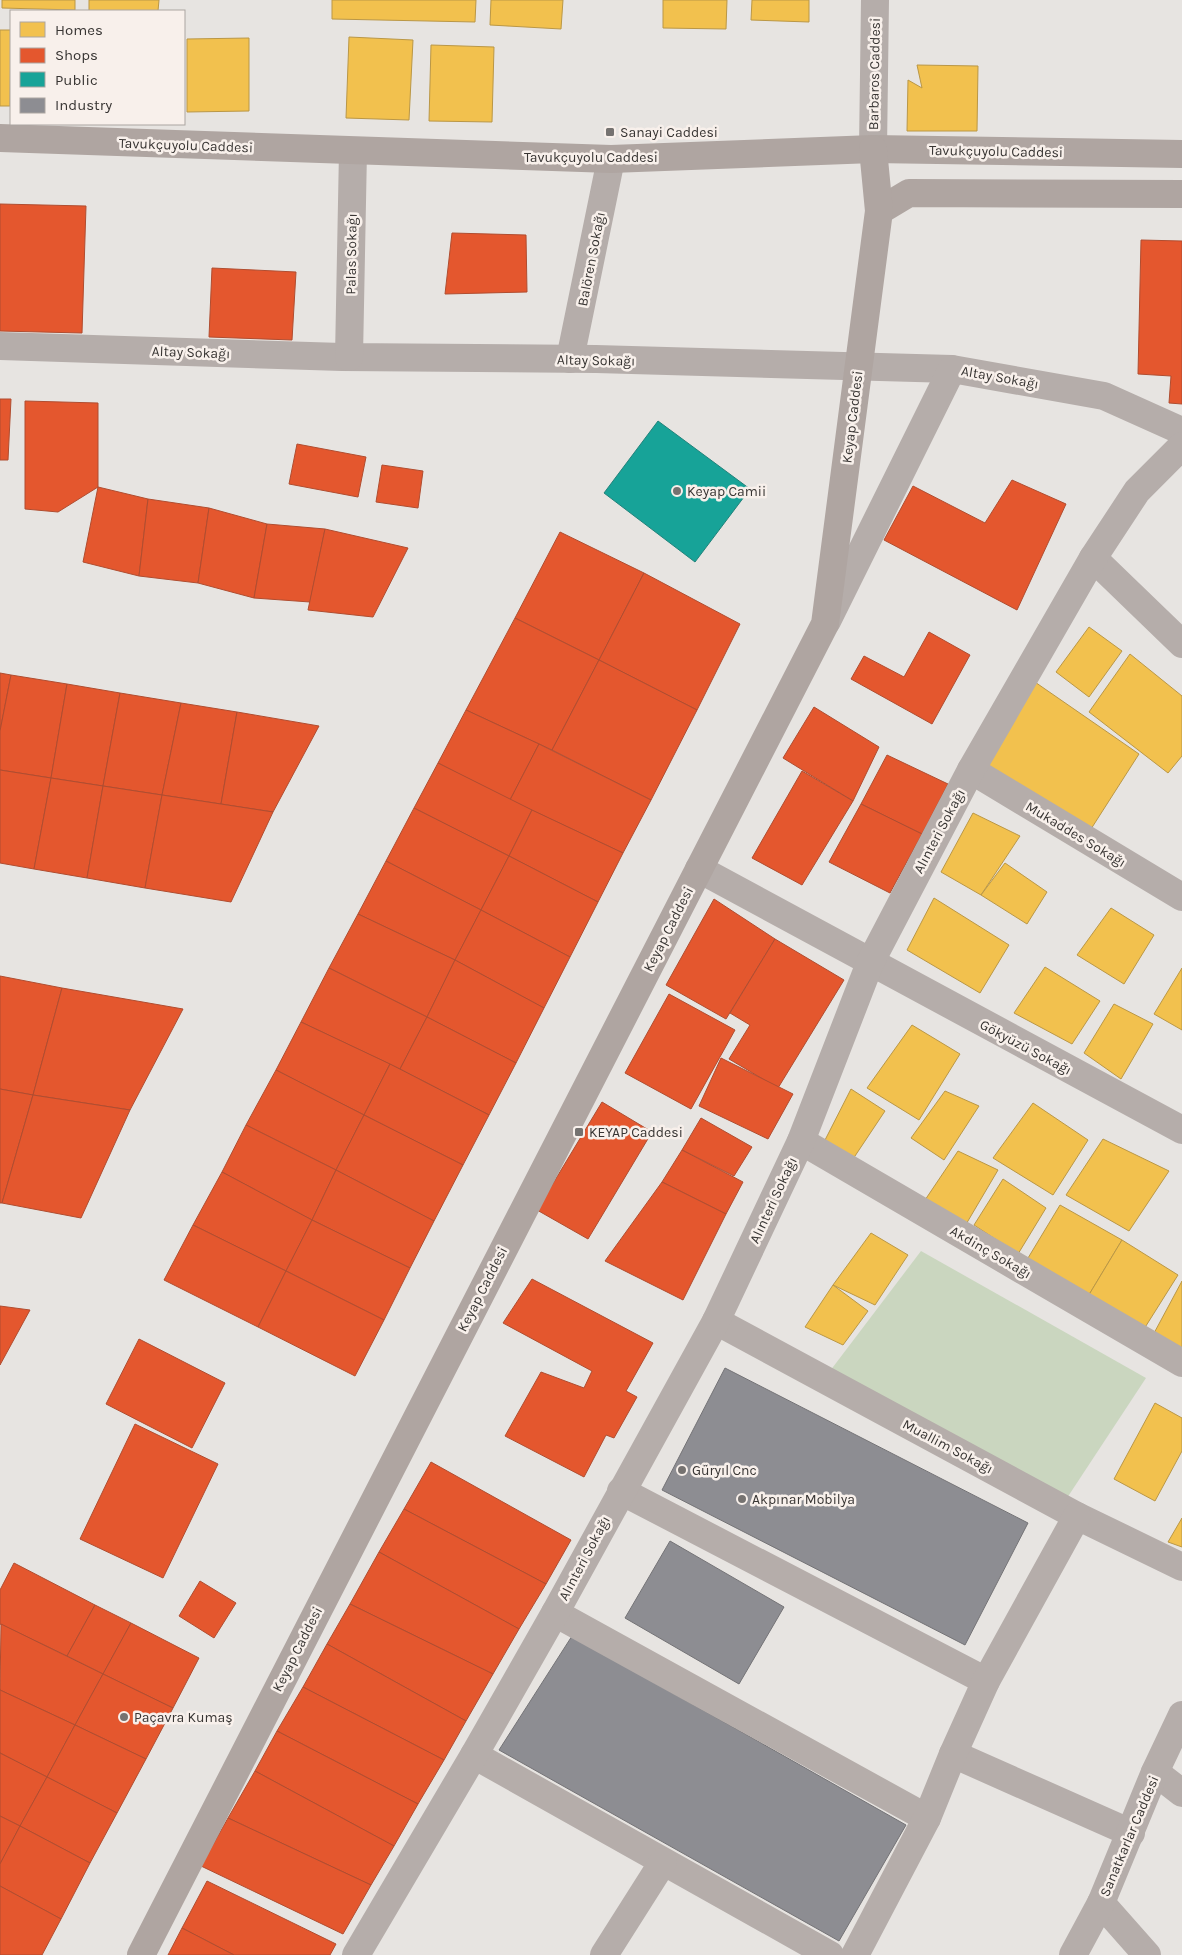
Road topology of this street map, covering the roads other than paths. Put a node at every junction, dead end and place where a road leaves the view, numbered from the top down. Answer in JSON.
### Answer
{"nodes":[{"id":1,"x":875,"y":0,"type":"edge"},
{"id":2,"x":0,"y":138,"type":"edge"},
{"id":3,"x":873,"y":149,"type":"junction"},
{"id":4,"x":353,"y":151,"type":"junction"},
{"id":5,"x":1182,"y":154,"type":"edge"},
{"id":6,"x":611,"y":159,"type":"junction"},
{"id":7,"x":1182,"y":194,"type":"edge"},
{"id":8,"x":879,"y":211,"type":"junction"},
{"id":9,"x":0,"y":346,"type":"edge"},
{"id":10,"x":350,"y":357,"type":"junction"},
{"id":11,"x":570,"y":359,"type":"junction"},
{"id":12,"x":859,"y":367,"type":"junction"},
{"id":13,"x":952,"y":369,"type":"junction"},
{"id":14,"x":1182,"y":432,"type":"edge"},
{"id":15,"x":1182,"y":446,"type":"edge"},
{"id":16,"x":1093,"y":558,"type":"junction"},
{"id":17,"x":825,"y":624,"type":"junction"},
{"id":18,"x":1182,"y":644,"type":"edge"},
{"id":19,"x":971,"y":770,"type":"junction"},
{"id":20,"x":699,"y":869,"type":"junction"},
{"id":21,"x":1182,"y":898,"type":"edge"},
{"id":22,"x":870,"y":963,"type":"junction"},
{"id":23,"x":1182,"y":1130,"type":"edge"},
{"id":24,"x":801,"y":1141,"type":"junction"},
{"id":25,"x":716,"y":1320,"type":"junction"},
{"id":26,"x":1182,"y":1363,"type":"edge"},
{"id":27,"x":621,"y":1490,"type":"junction"},
{"id":28,"x":1078,"y":1516,"type":"junction"},
{"id":29,"x":1182,"y":1567,"type":"edge"},
{"id":30,"x":555,"y":1613,"type":"junction"},
{"id":31,"x":986,"y":1681,"type":"junction"},
{"id":32,"x":1182,"y":1715,"type":"edge"},
{"id":33,"x":953,"y":1754,"type":"junction"},
{"id":34,"x":474,"y":1755,"type":"junction"},
{"id":35,"x":1155,"y":1772,"type":"junction"},
{"id":36,"x":1182,"y":1793,"type":"edge"},
{"id":37,"x":927,"y":1818,"type":"junction"},
{"id":38,"x":1131,"y":1833,"type":"junction"},
{"id":39,"x":663,"y":1862,"type":"junction"},
{"id":40,"x":1101,"y":1903,"type":"junction"},
{"id":41,"x":362,"y":1953,"type":"edge"},
{"id":42,"x":141,"y":1955,"type":"edge"},
{"id":43,"x":604,"y":1955,"type":"edge"},
{"id":44,"x":830,"y":1955,"type":"edge"},
{"id":45,"x":855,"y":1955,"type":"edge"},
{"id":46,"x":1073,"y":1955,"type":"edge"},
{"id":47,"x":1147,"y":1955,"type":"edge"}],
"edges":[{"from":1,"to":3,"type":"street","name":"Barbaros Caddesi"},
{"from":2,"to":4,"type":"main road","name":"Tavukçuyolu Caddesi"},
{"from":3,"to":5,"type":"main road","name":"Tavukçuyolu Caddesi"},
{"from":3,"to":6,"type":"main road","name":"Tavukçuyolu Caddesi"},
{"from":3,"to":8,"type":"main road","name":"Keyap Caddesi"},
{"from":4,"to":6,"type":"main road","name":"Tavukçuyolu Caddesi"},
{"from":4,"to":10,"type":"street","name":"Palas Sokağı"},
{"from":6,"to":11,"type":"street","name":"Balören Sokağı"},
{"from":7,"to":8,"type":"main road"},
{"from":8,"to":12,"type":"main road","name":"Keyap Caddesi"},
{"from":9,"to":10,"type":"street","name":"Altay Sokağı"},
{"from":10,"to":11,"type":"street","name":"Altay Sokağı"},
{"from":11,"to":12,"type":"street","name":"Altay Sokağı"},
{"from":12,"to":13,"type":"street","name":"Altay Sokağı"},
{"from":12,"to":17,"type":"main road","name":"Keyap Caddesi"},
{"from":13,"to":14,"type":"street","name":"Altay Sokağı"},
{"from":13,"to":17,"type":"street","name":"Keyap Caddesi"},
{"from":15,"to":16,"type":"street","name":"Alınteri Sokağı"},
{"from":16,"to":18,"type":"street"},
{"from":16,"to":19,"type":"street","name":"Alınteri Sokağı"},
{"from":17,"to":20,"type":"main road","name":"Keyap Caddesi"},
{"from":19,"to":21,"type":"street","name":"Mukaddes Sokağı"},
{"from":19,"to":22,"type":"street","name":"Alınteri Sokağı"},
{"from":20,"to":22,"type":"street","name":"Gökyüzü Sokağı"},
{"from":20,"to":42,"type":"main road","name":"Keyap Caddesi"},
{"from":22,"to":23,"type":"street","name":"Gökyüzü Sokağı"},
{"from":22,"to":24,"type":"street","name":"Alınteri Sokağı"},
{"from":24,"to":25,"type":"street","name":"Alınteri Sokağı"},
{"from":24,"to":26,"type":"street","name":"Akdinç Sokağı"},
{"from":25,"to":27,"type":"street","name":"Alınteri Sokağı"},
{"from":25,"to":28,"type":"street","name":"Muallim Sokağı"},
{"from":27,"to":30,"type":"street","name":"Alınteri Sokağı"},
{"from":27,"to":31,"type":"street"},
{"from":28,"to":29,"type":"street","name":"Muallim Sokağı"},
{"from":28,"to":31,"type":"street"},
{"from":30,"to":34,"type":"street","name":"Alınteri Sokağı"},
{"from":30,"to":37,"type":"street"},
{"from":31,"to":33,"type":"street"},
{"from":32,"to":35,"type":"street","name":"Sanatkarlar Caddesi"},
{"from":33,"to":37,"type":"street"},
{"from":33,"to":38,"type":"street"},
{"from":34,"to":39,"type":"street"},
{"from":34,"to":41,"type":"street","name":"Alınteri Sokağı"},
{"from":35,"to":36,"type":"street"},
{"from":35,"to":38,"type":"street","name":"Sanatkarlar Caddesi"},
{"from":37,"to":45,"type":"street"},
{"from":38,"to":40,"type":"street","name":"Sanatkarlar Caddesi"},
{"from":39,"to":43,"type":"street"},
{"from":39,"to":44,"type":"street"},
{"from":40,"to":46,"type":"street","name":"Sanatkarlar Caddesi"},
{"from":40,"to":47,"type":"street"}]}
